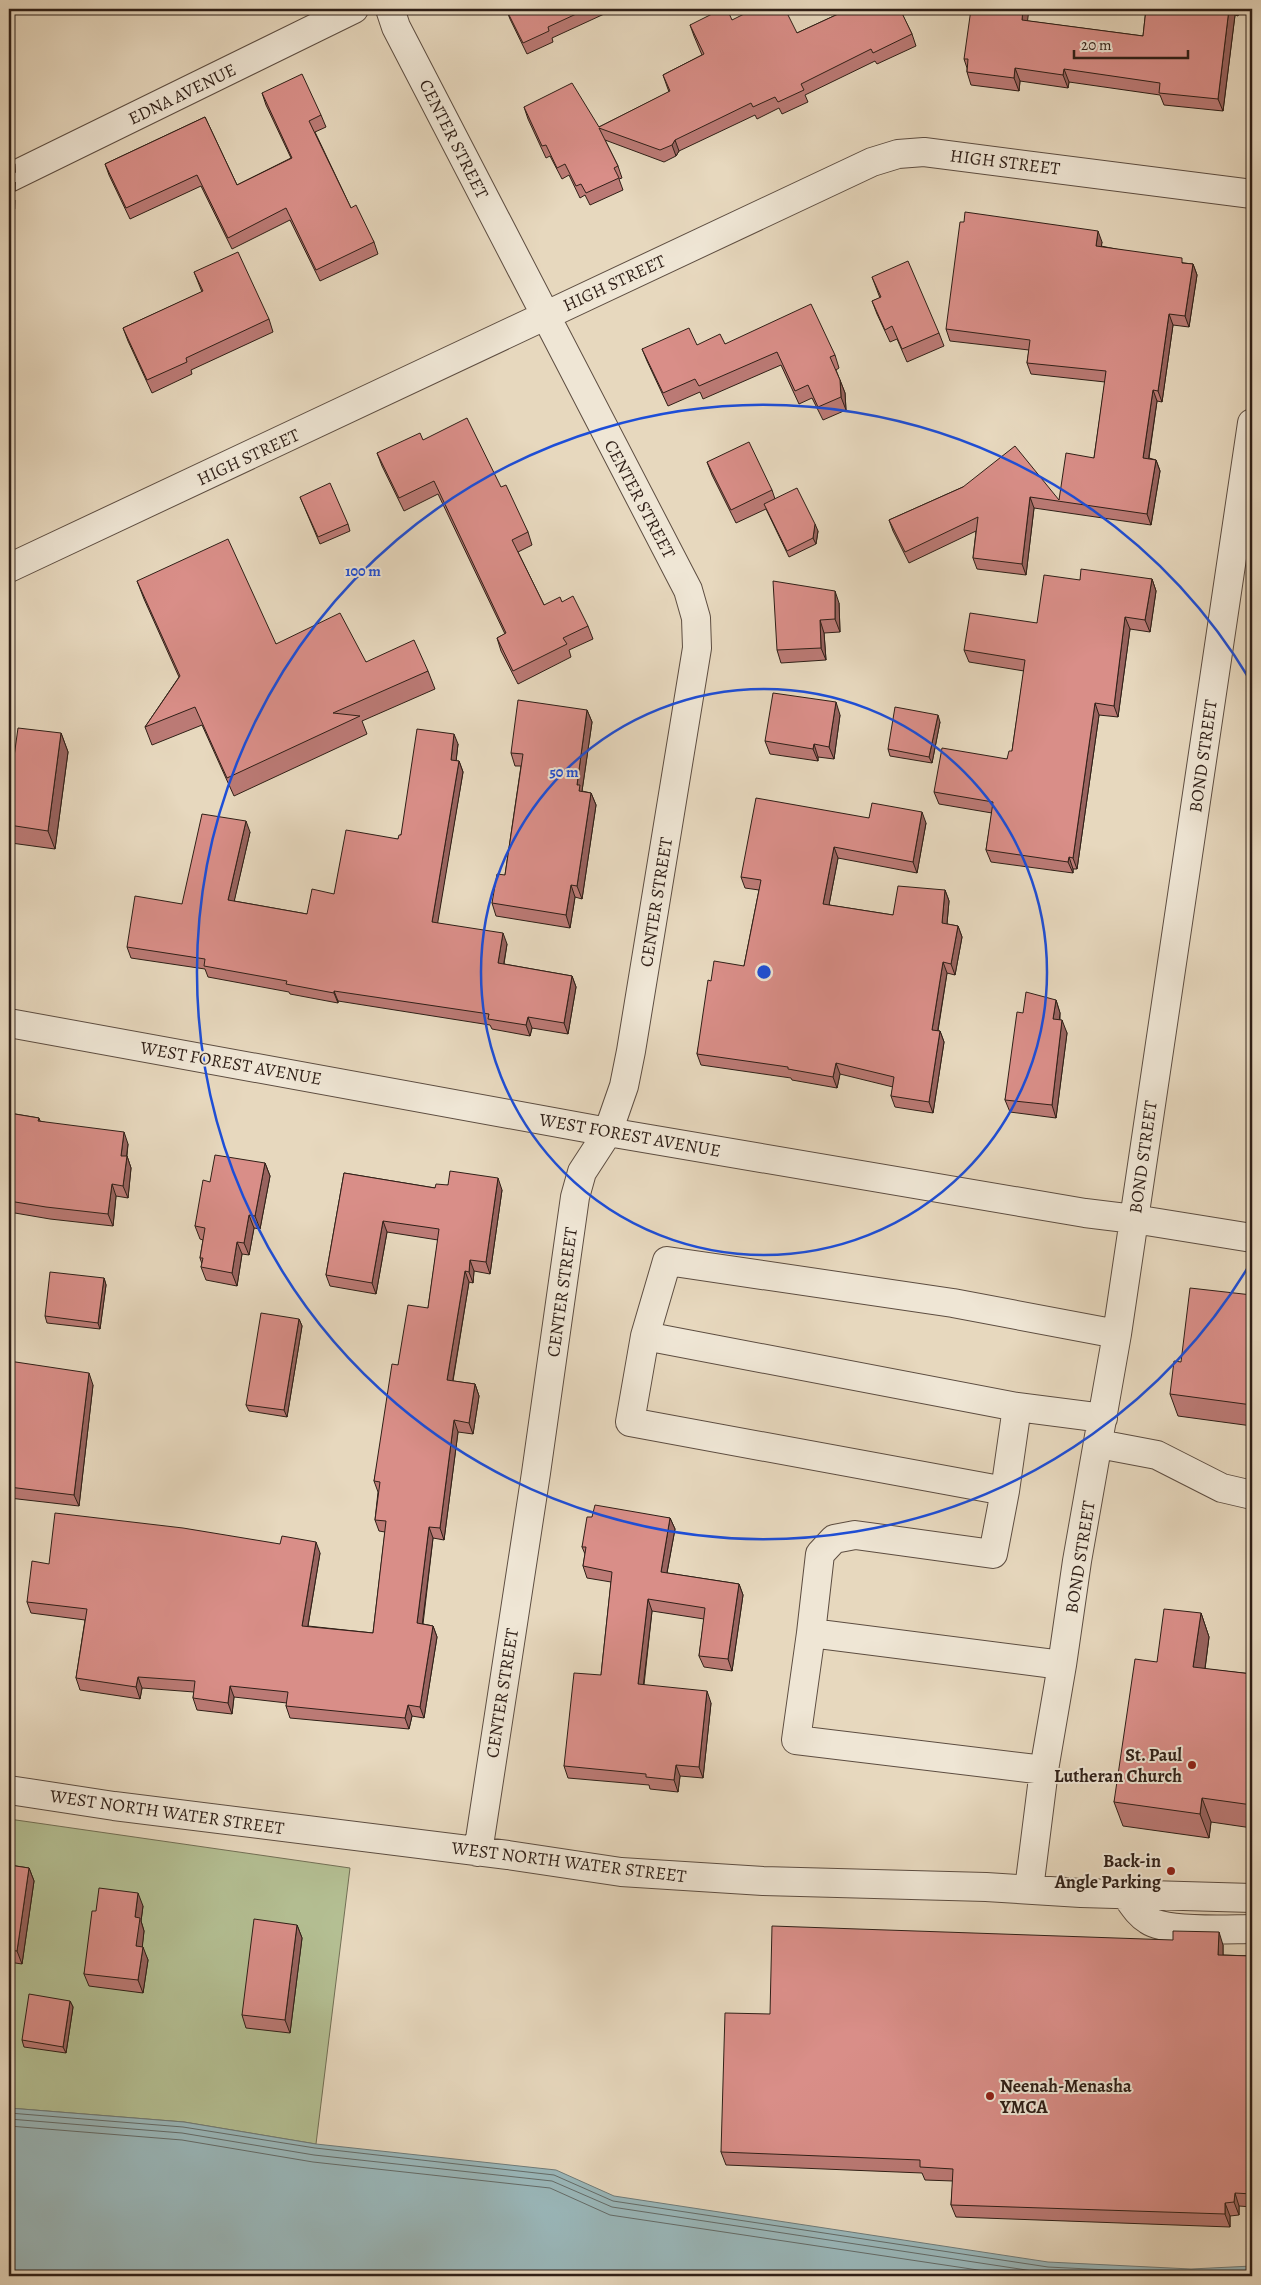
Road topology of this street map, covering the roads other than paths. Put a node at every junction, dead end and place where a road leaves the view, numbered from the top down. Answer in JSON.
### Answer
{"nodes":[{"id":1,"x":354,"y":9,"type":"edge"},
{"id":2,"x":390,"y":9,"type":"edge"},
{"id":3,"x":9,"y":178,"type":"edge"},
{"id":4,"x":1252,"y":194,"type":"edge"},
{"id":5,"x":544,"y":315,"type":"junction"},
{"id":6,"x":1252,"y":424,"type":"edge"},
{"id":7,"x":9,"y":568,"type":"edge"},
{"id":8,"x":9,"y":1023,"type":"edge"},
{"id":9,"x":608,"y":1132,"type":"junction"},
{"id":10,"x":1134,"y":1218,"type":"junction"},
{"id":11,"x":1252,"y":1238,"type":"edge"},
{"id":12,"x":1117,"y":1334,"type":"junction"},
{"id":13,"x":645,"y":1336,"type":"junction"},
{"id":14,"x":1017,"y":1407,"type":"junction"},
{"id":15,"x":1101,"y":1431,"type":"junction"},
{"id":16,"x":1005,"y":1491,"type":"junction"},
{"id":17,"x":1252,"y":1495,"type":"edge"},
{"id":18,"x":811,"y":1633,"type":"junction"},
{"id":19,"x":1062,"y":1665,"type":"junction"},
{"id":20,"x":1044,"y":1770,"type":"junction"},
{"id":21,"x":9,"y":1790,"type":"edge"},
{"id":22,"x":478,"y":1852,"type":"junction"},
{"id":23,"x":1029,"y":1889,"type":"junction"},
{"id":24,"x":1125,"y":1894,"type":"junction"},
{"id":25,"x":1252,"y":1898,"type":"edge"},
{"id":26,"x":1252,"y":1929,"type":"edge"}],
"edges":[{"from":1,"to":3,"type":"street","name":"EDNA AVENUE"},
{"from":2,"to":5,"type":"street","name":"CENTER STREET"},
{"from":4,"to":5,"type":"street","name":"HIGH STREET"},
{"from":5,"to":7,"type":"street","name":"HIGH STREET"},
{"from":5,"to":9,"type":"street","name":"CENTER STREET"},
{"from":6,"to":10,"type":"street","name":"BOND STREET"},
{"from":8,"to":9,"type":"street","name":"WEST FOREST AVENUE"},
{"from":9,"to":10,"type":"street","name":"WEST FOREST AVENUE"},
{"from":9,"to":22,"type":"street","name":"CENTER STREET"},
{"from":10,"to":11,"type":"street","name":"WEST FOREST AVENUE"},
{"from":10,"to":12,"type":"street","name":"BOND STREET"},
{"from":12,"to":13,"type":"street"},
{"from":12,"to":15,"type":"street","name":"BOND STREET"},
{"from":13,"to":14,"type":"street"},
{"from":13,"to":16,"type":"street"},
{"from":14,"to":15,"type":"street"},
{"from":14,"to":16,"type":"street"},
{"from":15,"to":17,"type":"street"},
{"from":15,"to":19,"type":"street","name":"BOND STREET"},
{"from":16,"to":18,"type":"street"},
{"from":18,"to":19,"type":"street"},
{"from":18,"to":20,"type":"street"},
{"from":19,"to":20,"type":"street","name":"BOND STREET"},
{"from":20,"to":23,"type":"street","name":"BOND STREET"},
{"from":21,"to":22,"type":"street","name":"WEST NORTH WATER STREET"},
{"from":22,"to":23,"type":"street","name":"WEST NORTH WATER STREET"},
{"from":23,"to":24,"type":"street","name":"WEST NORTH WATER STREET"},
{"from":24,"to":25,"type":"street","name":"WEST NORTH WATER STREET"},
{"from":24,"to":26,"type":"street"}]}
